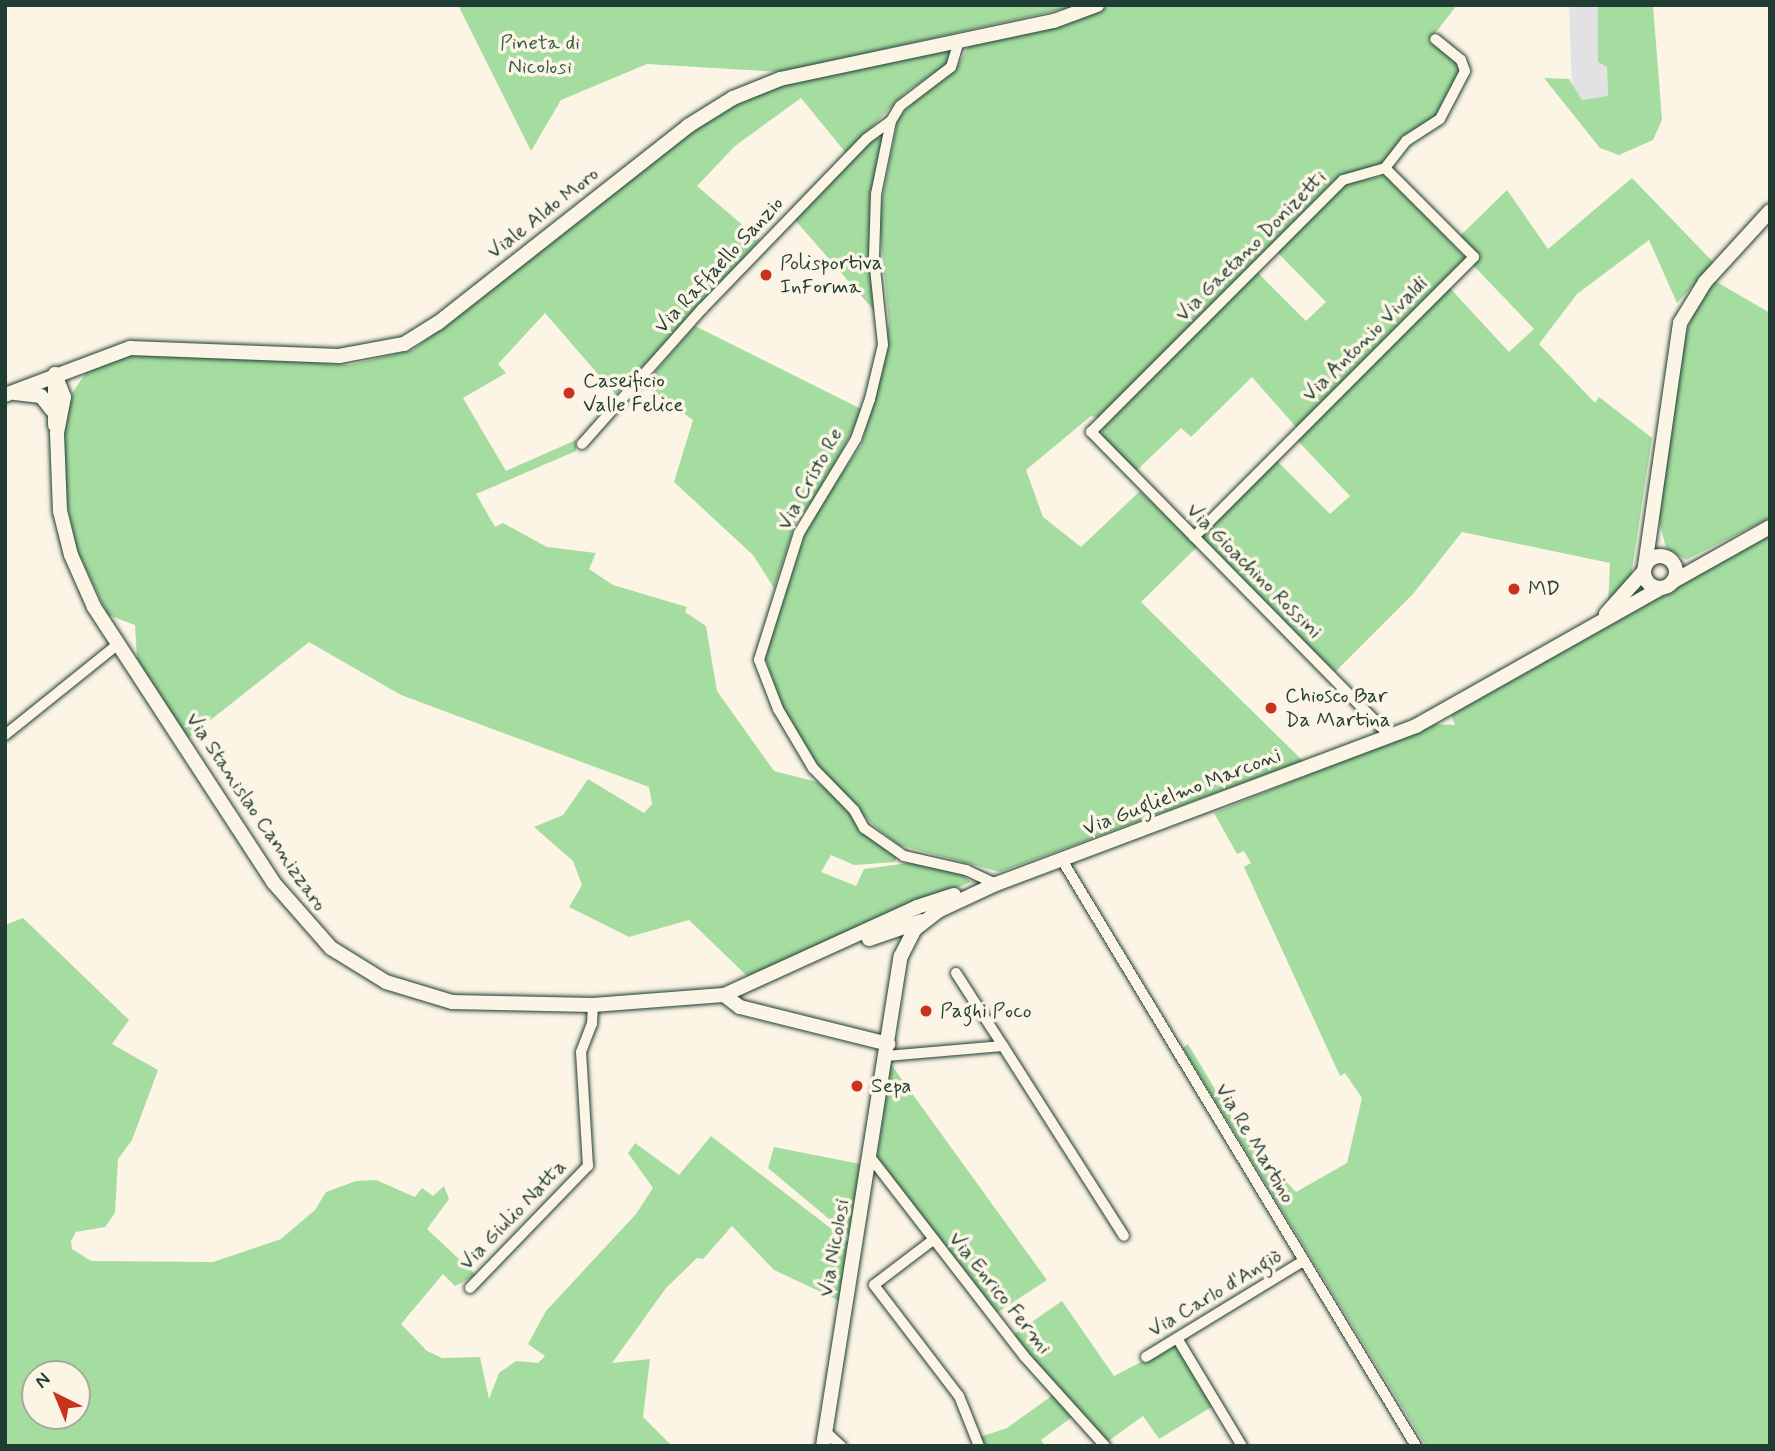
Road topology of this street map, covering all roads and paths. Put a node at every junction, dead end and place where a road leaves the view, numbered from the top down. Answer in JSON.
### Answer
{"nodes":[{"id":1,"x":1097,"y":5,"type":"edge"},
{"id":2,"x":1435,"y":39,"type":"dead end"},
{"id":3,"x":959,"y":41,"type":"junction"},
{"id":4,"x":891,"y":121,"type":"junction"},
{"id":5,"x":1385,"y":168,"type":"junction"},
{"id":6,"x":1770,"y":211,"type":"edge"},
{"id":7,"x":96,"y":356,"type":"junction"},
{"id":8,"x":55,"y":374,"type":"junction"},
{"id":9,"x":7,"y":394,"type":"edge"},
{"id":10,"x":64,"y":397,"type":"junction"},
{"id":11,"x":52,"y":410,"type":"junction"},
{"id":12,"x":1091,"y":432,"type":"joint"},
{"id":13,"x":57,"y":433,"type":"junction"},
{"id":14,"x":582,"y":444,"type":"dead end"},
{"id":15,"x":1653,"y":509,"type":"junction"},
{"id":16,"x":1770,"y":527,"type":"edge"},
{"id":17,"x":1194,"y":537,"type":"junction"},
{"id":18,"x":1736,"y":545,"type":"junction"},
{"id":19,"x":1670,"y":559,"type":"junction"},
{"id":20,"x":1644,"y":568,"type":"junction"},
{"id":21,"x":1667,"y":585,"type":"junction"},
{"id":22,"x":1571,"y":639,"type":"junction"},
{"id":23,"x":118,"y":644,"type":"junction"},
{"id":24,"x":5,"y":735,"type":"edge"},
{"id":25,"x":1391,"y":737,"type":"junction"},
{"id":26,"x":1062,"y":860,"type":"junction"},
{"id":27,"x":996,"y":884,"type":"junction"},
{"id":28,"x":926,"y":919,"type":"junction"},
{"id":29,"x":827,"y":951,"type":"junction"},
{"id":30,"x":956,"y":974,"type":"dead end"},
{"id":31,"x":724,"y":995,"type":"junction"},
{"id":32,"x":593,"y":1005,"type":"junction"},
{"id":33,"x":1003,"y":1046,"type":"junction"},
{"id":34,"x":887,"y":1050,"type":"junction"},
{"id":35,"x":871,"y":1158,"type":"junction"},
{"id":36,"x":1124,"y":1236,"type":"dead end"},
{"id":37,"x":933,"y":1240,"type":"junction"},
{"id":38,"x":1303,"y":1261,"type":"junction"},
{"id":39,"x":470,"y":1288,"type":"dead end"},
{"id":40,"x":1177,"y":1338,"type":"junction"},
{"id":41,"x":1146,"y":1357,"type":"dead end"},
{"id":42,"x":824,"y":1438,"type":"edge"},
{"id":43,"x":841,"y":1446,"type":"edge"},
{"id":44,"x":979,"y":1446,"type":"edge"},
{"id":45,"x":1105,"y":1446,"type":"edge"},
{"id":46,"x":1242,"y":1446,"type":"edge"},
{"id":47,"x":1416,"y":1446,"type":"edge"}],
"edges":[{"from":1,"to":3,"type":"street","name":"Viale Aldo Moro"},
{"from":2,"to":5,"type":"street"},
{"from":3,"to":4,"type":"street"},
{"from":3,"to":7,"type":"street","name":"Viale Aldo Moro"},
{"from":4,"to":14,"type":"street","name":"Via Raffaello Sanzio"},
{"from":4,"to":27,"type":"street","name":"Via Cristo Re"},
{"from":5,"to":12,"type":"street","name":"Via Gaetano Donizetti"},
{"from":5,"to":17,"type":"street","name":"Via Antonio Vivaldi"},
{"from":6,"to":15,"type":"street"},
{"from":7,"to":8,"type":"street","name":"Viale Aldo Moro"},
{"from":7,"to":10,"type":"street"},
{"from":8,"to":9,"type":"street","name":"Viale Aldo Moro"},
{"from":8,"to":10,"type":"street"},
{"from":8,"to":11,"type":"street"},
{"from":9,"to":11,"type":"street"},
{"from":10,"to":13,"type":"street"},
{"from":11,"to":13,"type":"street"},
{"from":12,"to":17,"type":"street","name":"Via Gioachino Rossini"},
{"from":13,"to":23,"type":"street","name":"Via Stanislao Cannizzaro"},
{"from":15,"to":19,"type":"street"},
{"from":15,"to":20,"type":"street"},
{"from":16,"to":18,"type":"street"},
{"from":17,"to":25,"type":"street","name":"Via Gioachino Rossini"},
{"from":18,"to":19,"type":"street"},
{"from":18,"to":21,"type":"street"},
{"from":19,"to":20,"type":"street"},
{"from":19,"to":21,"type":"street"},
{"from":20,"to":21,"type":"street"},
{"from":20,"to":22,"type":"street"},
{"from":21,"to":22,"type":"street"},
{"from":22,"to":25,"type":"street","name":"Via Guglielmo Marconi"},
{"from":23,"to":24,"type":"street"},
{"from":23,"to":32,"type":"street","name":"Via Stanislao Cannizzaro"},
{"from":25,"to":26,"type":"street","name":"Via Guglielmo Marconi"},
{"from":26,"to":27,"type":"street","name":"Via Guglielmo Marconi"},
{"from":26,"to":38,"type":"street","name":"Via Re Martino"},
{"from":27,"to":28,"type":"street","name":"Via Guglielmo Marconi"},
{"from":27,"to":29,"type":"street"},
{"from":28,"to":29,"type":"street"},
{"from":28,"to":34,"type":"street","name":"Via Guglielmo Marconi"},
{"from":29,"to":31,"type":"street"},
{"from":30,"to":33,"type":"street"},
{"from":31,"to":32,"type":"street","name":"Via Stanislao Cannizzaro"},
{"from":31,"to":34,"type":"street"},
{"from":32,"to":39,"type":"street","name":"Via Giulio Natta"},
{"from":33,"to":34,"type":"street"},
{"from":33,"to":36,"type":"street"},
{"from":34,"to":35,"type":"street","name":"Via Nicolosi"},
{"from":35,"to":37,"type":"street","name":"Via Enrico Fermi"},
{"from":35,"to":42,"type":"street","name":"Via Nicolosi"},
{"from":37,"to":44,"type":"street"},
{"from":37,"to":45,"type":"street","name":"Via Enrico Fermi"},
{"from":38,"to":40,"type":"street","name":"Via Carlo d'Angiò"},
{"from":38,"to":47,"type":"street","name":"Via Re Martino"},
{"from":40,"to":41,"type":"street","name":"Via Carlo d'Angiò"},
{"from":40,"to":46,"type":"street"},
{"from":42,"to":43,"type":"street"}]}
